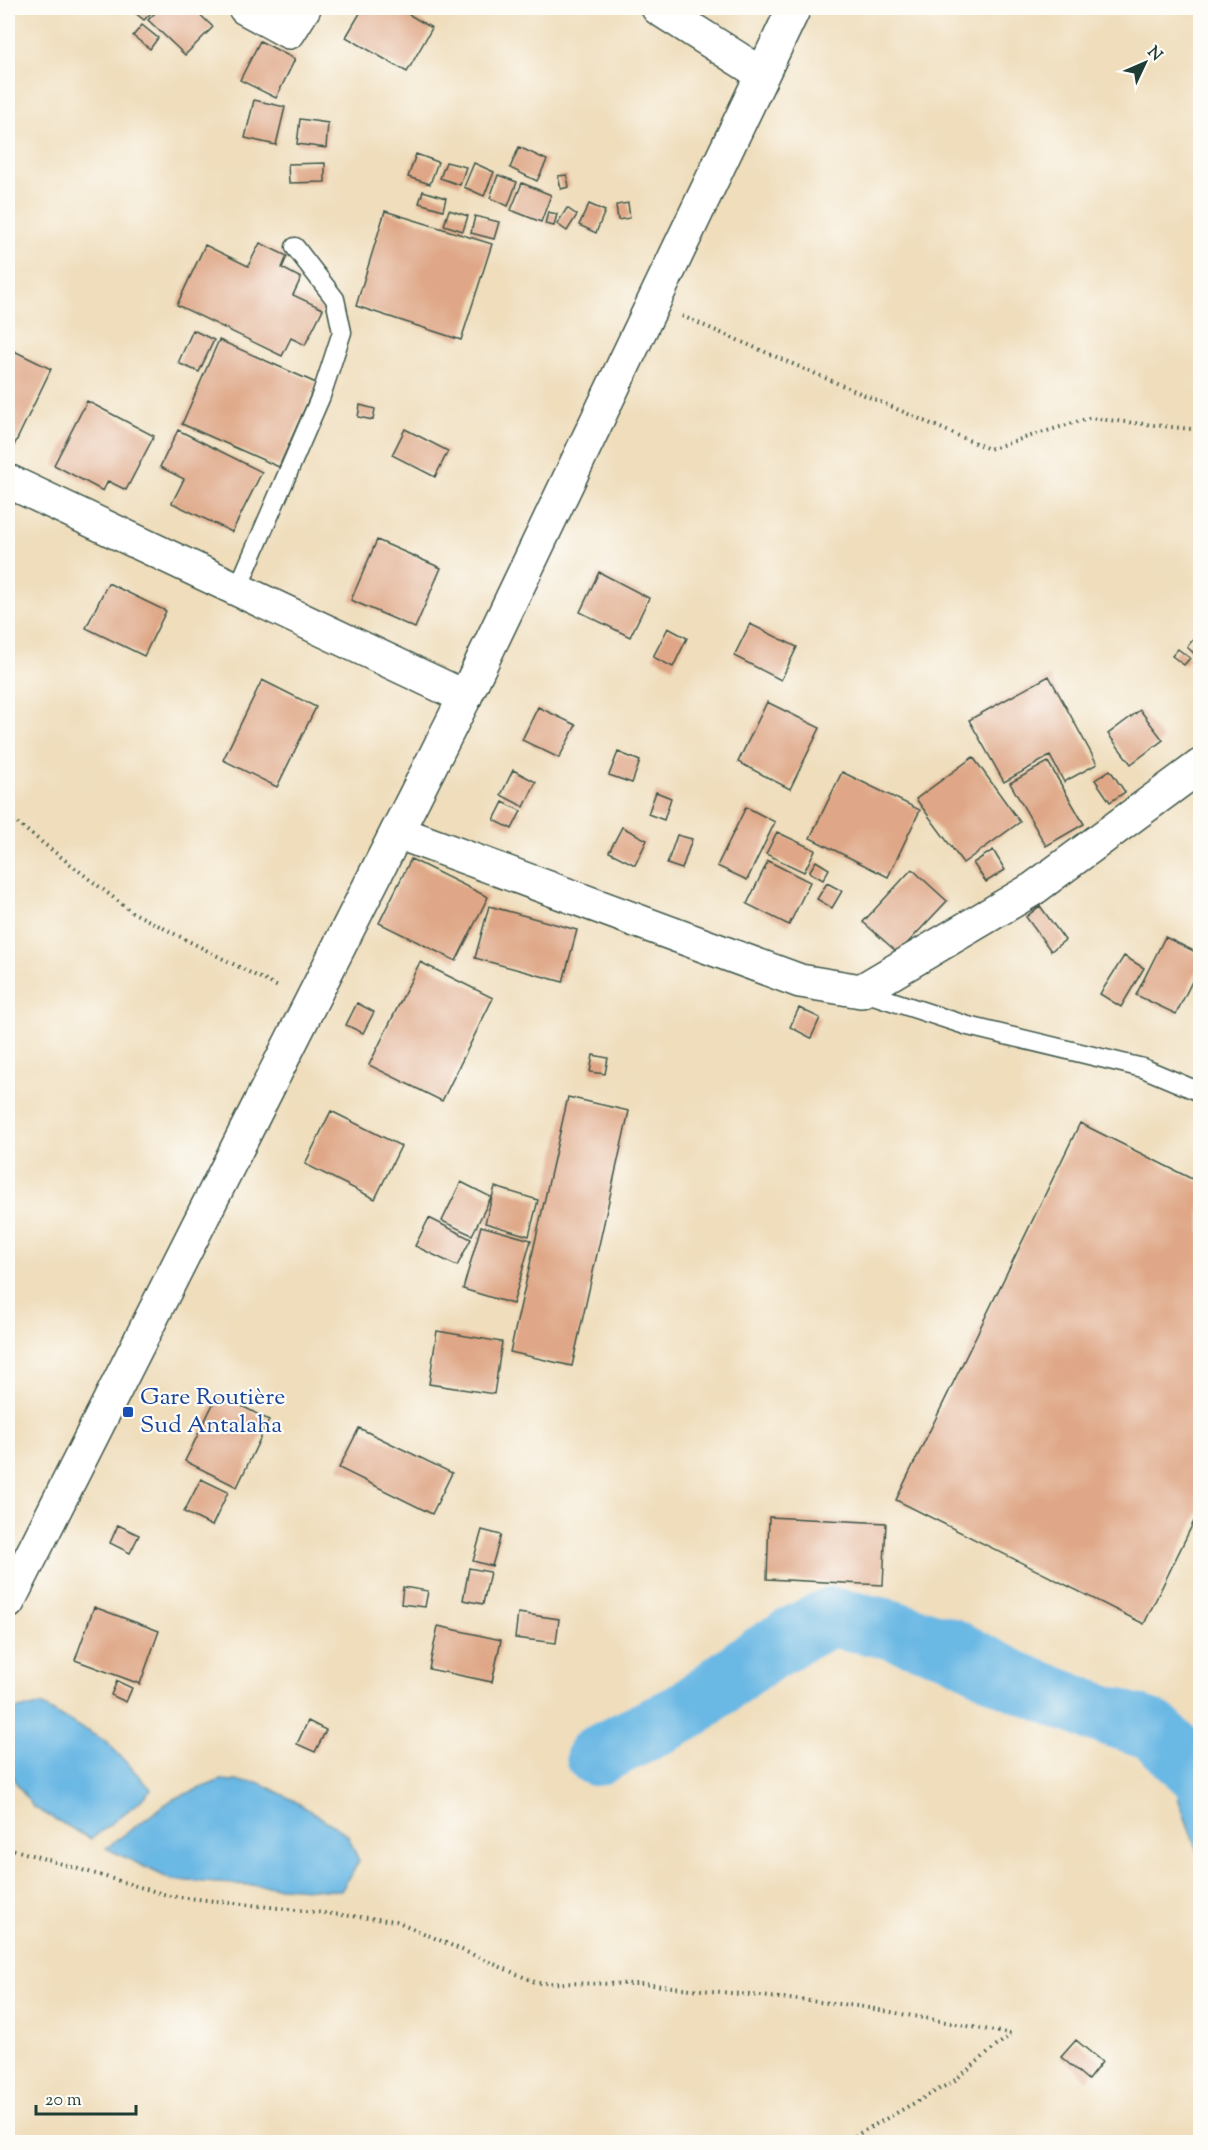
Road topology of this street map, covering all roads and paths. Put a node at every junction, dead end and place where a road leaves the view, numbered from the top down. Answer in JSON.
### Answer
{"nodes":[{"id":1,"x":245,"y":8,"type":"edge"},
{"id":2,"x":304,"y":8,"type":"edge"},
{"id":3,"x":658,"y":8,"type":"edge"},
{"id":4,"x":794,"y":8,"type":"edge"},
{"id":5,"x":762,"y":74,"type":"junction"},
{"id":6,"x":295,"y":247,"type":"dead end"},
{"id":7,"x":652,"y":304,"type":"junction"},
{"id":8,"x":1200,"y":430,"type":"edge"},
{"id":9,"x":8,"y":481,"type":"edge"},
{"id":10,"x":238,"y":588,"type":"junction"},
{"id":11,"x":465,"y":697,"type":"junction"},
{"id":12,"x":1200,"y":767,"type":"edge"},
{"id":13,"x":8,"y":816,"type":"edge"},
{"id":14,"x":397,"y":832,"type":"junction"},
{"id":15,"x":861,"y":991,"type":"junction"},
{"id":16,"x":310,"y":1004,"type":"junction"},
{"id":17,"x":1200,"y":1092,"type":"edge"},
{"id":18,"x":8,"y":1602,"type":"edge"},
{"id":19,"x":8,"y":1848,"type":"edge"},
{"id":20,"x":844,"y":2142,"type":"edge"}],
"edges":[{"from":1,"to":2,"type":"street"},
{"from":3,"to":5,"type":"street"},
{"from":4,"to":5,"type":"street"},
{"from":5,"to":7,"type":"street"},
{"from":6,"to":10,"type":"lane"},
{"from":7,"to":8,"type":"path"},
{"from":7,"to":11,"type":"street"},
{"from":9,"to":10,"type":"street"},
{"from":10,"to":11,"type":"street"},
{"from":11,"to":14,"type":"street"},
{"from":12,"to":15,"type":"street"},
{"from":13,"to":16,"type":"path"},
{"from":14,"to":15,"type":"street"},
{"from":14,"to":16,"type":"street"},
{"from":15,"to":17,"type":"lane"},
{"from":16,"to":18,"type":"street"},
{"from":19,"to":20,"type":"path"}]}
